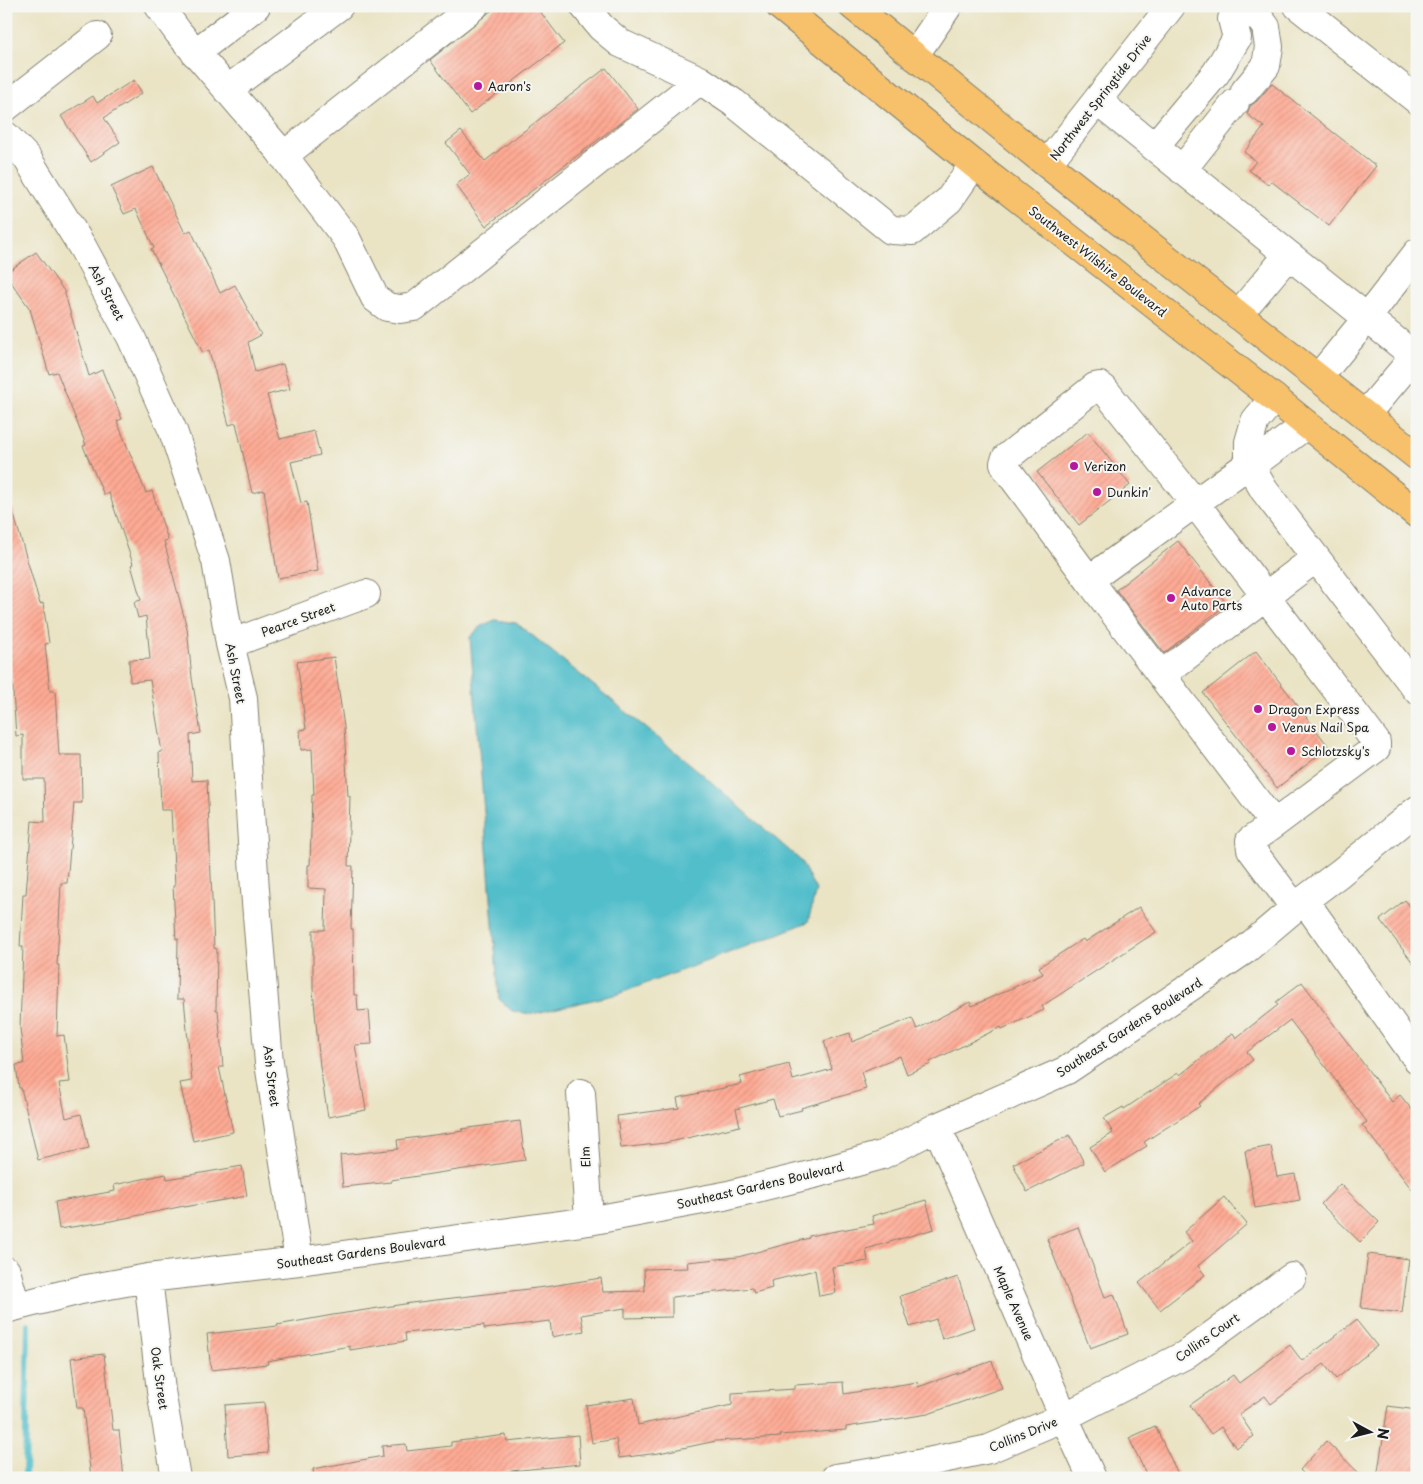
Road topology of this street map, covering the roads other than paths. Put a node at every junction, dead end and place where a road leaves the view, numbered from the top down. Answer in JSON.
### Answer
{"nodes":[{"id":1,"x":159,"y":6,"type":"edge"},
{"id":2,"x":256,"y":6,"type":"edge"},
{"id":3,"x":339,"y":6,"type":"edge"},
{"id":4,"x":474,"y":6,"type":"edge"},
{"id":5,"x":584,"y":6,"type":"edge"},
{"id":6,"x":780,"y":6,"type":"edge"},
{"id":7,"x":853,"y":6,"type":"edge"},
{"id":8,"x":948,"y":6,"type":"edge"},
{"id":9,"x":1171,"y":6,"type":"edge"},
{"id":10,"x":1298,"y":6,"type":"edge"},
{"id":11,"x":1234,"y":9,"type":"edge"},
{"id":12,"x":97,"y":36,"type":"dead end"},
{"id":13,"x":195,"y":52,"type":"junction"},
{"id":14,"x":914,"y":56,"type":"junction"},
{"id":15,"x":700,"y":80,"type":"junction"},
{"id":16,"x":227,"y":90,"type":"junction"},
{"id":17,"x":1417,"y":100,"type":"edge"},
{"id":18,"x":1097,"y":101,"type":"junction"},
{"id":19,"x":6,"y":107,"type":"edge"},
{"id":20,"x":6,"y":136,"type":"edge"},
{"id":21,"x":1154,"y":147,"type":"junction"},
{"id":22,"x":283,"y":156,"type":"junction"},
{"id":23,"x":974,"y":164,"type":"junction"},
{"id":24,"x":1047,"y":164,"type":"junction"},
{"id":25,"x":1182,"y":170,"type":"junction"},
{"id":26,"x":1417,"y":252,"type":"edge"},
{"id":27,"x":1288,"y":255,"type":"junction"},
{"id":28,"x":1238,"y":314,"type":"junction"},
{"id":29,"x":1367,"y":318,"type":"junction"},
{"id":30,"x":1416,"y":357,"type":"edge"},
{"id":31,"x":1318,"y":378,"type":"junction"},
{"id":32,"x":1274,"y":398,"type":"junction"},
{"id":33,"x":1365,"y":415,"type":"junction"},
{"id":34,"x":1306,"y":425,"type":"junction"},
{"id":35,"x":1415,"y":453,"type":"edge"},
{"id":36,"x":1249,"y":464,"type":"junction"},
{"id":37,"x":1195,"y":503,"type":"junction"},
{"id":38,"x":1417,"y":514,"type":"edge"},
{"id":39,"x":1316,"y":558,"type":"junction"},
{"id":40,"x":1089,"y":580,"type":"junction"},
{"id":41,"x":366,"y":594,"type":"dead end"},
{"id":42,"x":1266,"y":597,"type":"junction"},
{"id":43,"x":230,"y":644,"type":"junction"},
{"id":44,"x":1161,"y":675,"type":"junction"},
{"id":45,"x":1417,"y":690,"type":"edge"},
{"id":46,"x":1417,"y":810,"type":"edge"},
{"id":47,"x":1274,"y":824,"type":"junction"},
{"id":48,"x":1299,"y":904,"type":"junction"},
{"id":49,"x":1417,"y":1059,"type":"edge"},
{"id":50,"x":581,"y":1093,"type":"dead end"},
{"id":51,"x":937,"y":1127,"type":"junction"},
{"id":52,"x":589,"y":1221,"type":"junction"},
{"id":53,"x":299,"y":1261,"type":"junction"},
{"id":54,"x":6,"y":1271,"type":"edge"},
{"id":55,"x":1292,"y":1277,"type":"dead end"},
{"id":56,"x":148,"y":1278,"type":"junction"},
{"id":57,"x":11,"y":1307,"type":"edge"},
{"id":58,"x":1064,"y":1417,"type":"junction"},
{"id":59,"x":176,"y":1478,"type":"edge"},
{"id":60,"x":835,"y":1478,"type":"edge"},
{"id":61,"x":1092,"y":1478,"type":"edge"}],
"edges":[{"from":1,"to":13,"type":"street"},
{"from":2,"to":13,"type":"street"},
{"from":3,"to":16,"type":"street"},
{"from":4,"to":22,"type":"street"},
{"from":5,"to":15,"type":"street"},
{"from":6,"to":23,"type":"main road","name":"Southwest Wilshire Boulevard"},
{"from":7,"to":14,"type":"main road"},
{"from":8,"to":14,"type":"street"},
{"from":9,"to":18,"type":"street","name":"Northwest Springtide Drive"},
{"from":10,"to":17,"type":"street"},
{"from":11,"to":21,"type":"street"},
{"from":11,"to":25,"type":"street"},
{"from":12,"to":19,"type":"street"},
{"from":13,"to":16,"type":"street"},
{"from":14,"to":24,"type":"main road"},
{"from":15,"to":22,"type":"street"},
{"from":15,"to":23,"type":"street"},
{"from":16,"to":22,"type":"street"},
{"from":18,"to":21,"type":"street"},
{"from":18,"to":24,"type":"street","name":"Northwest Springtide Drive"},
{"from":20,"to":43,"type":"street","name":"Ash Street"},
{"from":21,"to":25,"type":"street"},
{"from":23,"to":32,"type":"main road","name":"Southwest Wilshire Boulevard"},
{"from":24,"to":28,"type":"main road"},
{"from":25,"to":27,"type":"street"},
{"from":26,"to":29,"type":"street"},
{"from":27,"to":28,"type":"street"},
{"from":27,"to":29,"type":"street"},
{"from":28,"to":31,"type":"main road"},
{"from":29,"to":30,"type":"street"},
{"from":29,"to":31,"type":"street"},
{"from":30,"to":33,"type":"street"},
{"from":31,"to":33,"type":"main road"},
{"from":32,"to":34,"type":"main road","name":"Southwest Wilshire Boulevard"},
{"from":32,"to":36,"type":"street"},
{"from":33,"to":35,"type":"main road"},
{"from":34,"to":36,"type":"street"},
{"from":34,"to":38,"type":"main road","name":"Southwest Wilshire Boulevard"},
{"from":36,"to":37,"type":"street"},
{"from":36,"to":39,"type":"street"},
{"from":37,"to":40,"type":"street"},
{"from":37,"to":40,"type":"street"},
{"from":37,"to":42,"type":"street"},
{"from":39,"to":42,"type":"street"},
{"from":39,"to":45,"type":"street"},
{"from":40,"to":44,"type":"street"},
{"from":41,"to":43,"type":"street","name":"Pearce Street"},
{"from":42,"to":44,"type":"street"},
{"from":42,"to":47,"type":"street"},
{"from":43,"to":53,"type":"street","name":"Ash Street"},
{"from":44,"to":47,"type":"street"},
{"from":46,"to":48,"type":"street","name":"Southeast Gardens Boulevard"},
{"from":47,"to":48,"type":"street"},
{"from":48,"to":49,"type":"street"},
{"from":48,"to":51,"type":"street","name":"Southeast Gardens Boulevard"},
{"from":50,"to":52,"type":"street","name":"Elm"},
{"from":51,"to":52,"type":"street","name":"Southeast Gardens Boulevard"},
{"from":51,"to":58,"type":"street","name":"Maple Avenue"},
{"from":52,"to":53,"type":"street","name":"Southeast Gardens Boulevard"},
{"from":53,"to":56,"type":"street","name":"Southeast Gardens Boulevard"},
{"from":54,"to":57,"type":"street"},
{"from":55,"to":58,"type":"street","name":"Collins Court"},
{"from":56,"to":57,"type":"street","name":"Southeast Gardens Boulevard"},
{"from":56,"to":59,"type":"street","name":"Oak Street"},
{"from":58,"to":60,"type":"street","name":"Collins Drive"},
{"from":58,"to":61,"type":"street","name":"Maple Avenue"}]}
